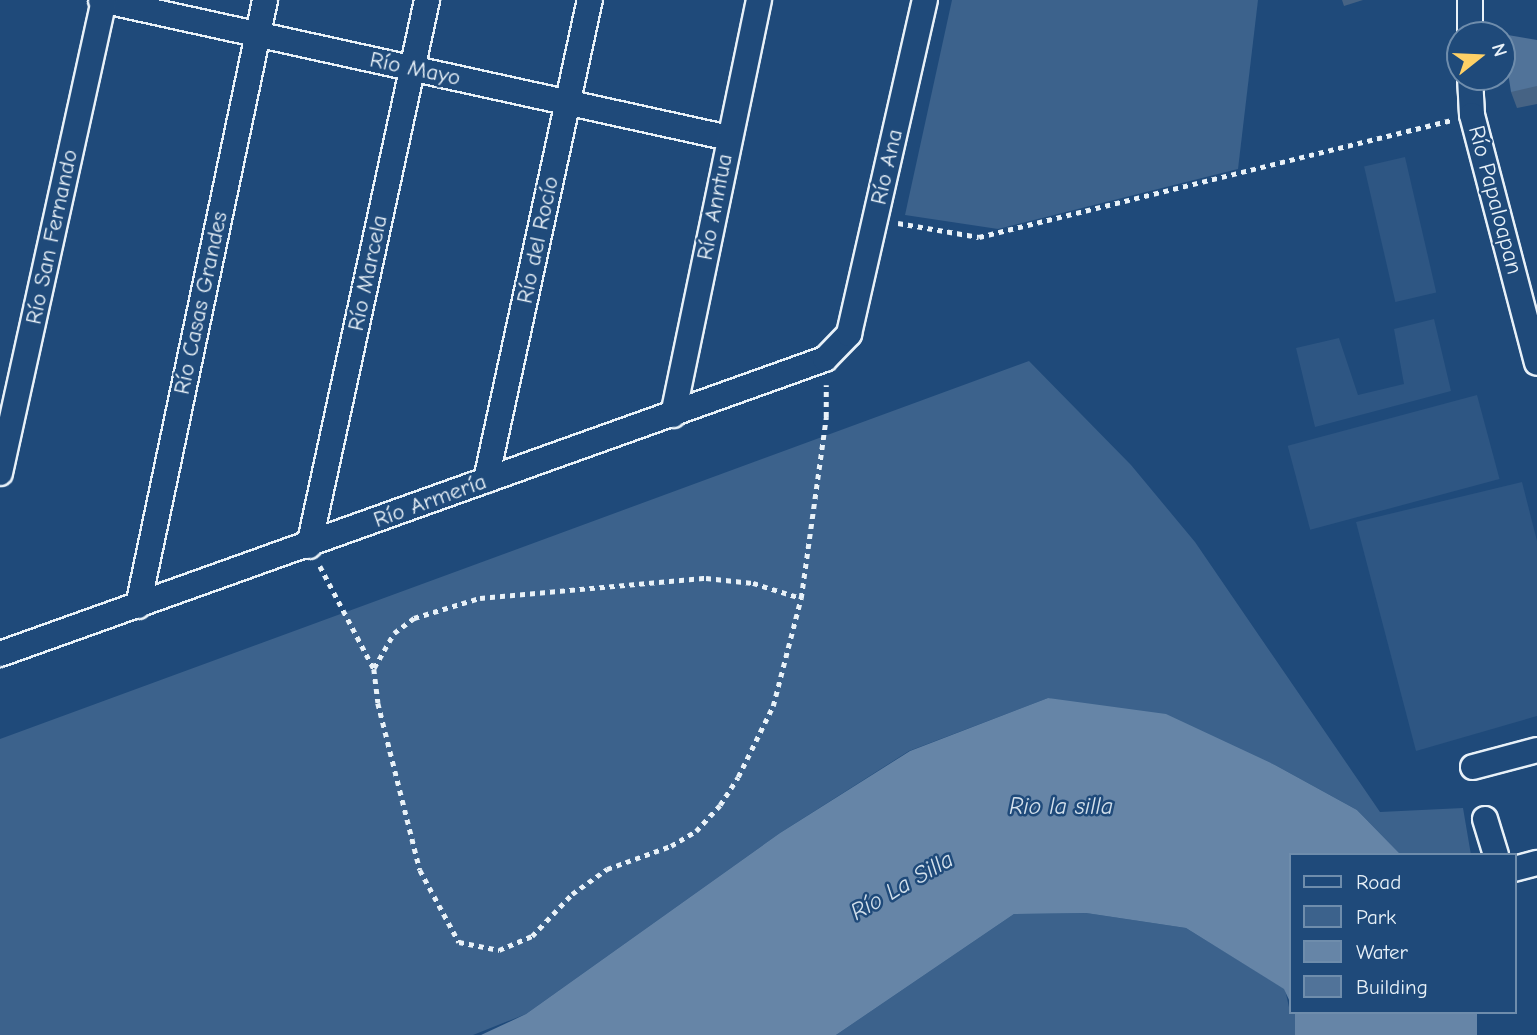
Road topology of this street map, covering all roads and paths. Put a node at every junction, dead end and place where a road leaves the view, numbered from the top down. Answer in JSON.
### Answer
{"nodes":[{"id":1,"x":103,"y":0,"type":"edge"},
{"id":2,"x":265,"y":0,"type":"edge"},
{"id":3,"x":427,"y":0,"type":"edge"},
{"id":4,"x":590,"y":0,"type":"edge"},
{"id":5,"x":759,"y":0,"type":"edge"},
{"id":6,"x":925,"y":0,"type":"edge"},
{"id":7,"x":1470,"y":0,"type":"edge"},
{"id":8,"x":1470,"y":21,"type":"edge"},
{"id":9,"x":257,"y":34,"type":"junction"},
{"id":10,"x":412,"y":68,"type":"junction"},
{"id":11,"x":1471,"y":91,"type":"edge"},
{"id":12,"x":568,"y":102,"type":"junction"},
{"id":13,"x":1472,"y":115,"type":"junction"},
{"id":14,"x":729,"y":138,"type":"junction"},
{"id":15,"x":875,"y":219,"type":"junction"},
{"id":16,"x":849,"y":334,"type":"joint"},
{"id":17,"x":825,"y":359,"type":"junction"},
{"id":18,"x":1537,"y":363,"type":"edge"},
{"id":19,"x":673,"y":415,"type":"junction"},
{"id":20,"x":0,"y":473,"type":"edge"},
{"id":21,"x":486,"y":480,"type":"junction"},
{"id":22,"x":309,"y":546,"type":"junction"},
{"id":23,"x":801,"y":598,"type":"junction"},
{"id":24,"x":138,"y":606,"type":"junction"},
{"id":25,"x":0,"y":654,"type":"edge"},
{"id":26,"x":374,"y":669,"type":"junction"},
{"id":27,"x":1537,"y":750,"type":"edge"},
{"id":28,"x":1473,"y":767,"type":"dead end"},
{"id":29,"x":1485,"y":819,"type":"dead end"},
{"id":30,"x":1495,"y":853,"type":"edge"},
{"id":31,"x":1537,"y":863,"type":"edge"},
{"id":32,"x":1516,"y":868,"type":"edge"}],
"edges":[{"from":1,"to":9,"type":"street","name":"Río Mayo"},
{"from":1,"to":20,"type":"street","name":"Río San Fernando"},
{"from":2,"to":9,"type":"street","name":"Río Casas Grandes"},
{"from":3,"to":10,"type":"street","name":"Río Marcela"},
{"from":4,"to":12,"type":"street","name":"Río del Rocío"},
{"from":5,"to":14,"type":"street","name":"Río Anntua"},
{"from":6,"to":15,"type":"street","name":"Río Ana"},
{"from":7,"to":8,"type":"street"},
{"from":9,"to":10,"type":"street","name":"Río Mayo"},
{"from":9,"to":24,"type":"street","name":"Río Casas Grandes"},
{"from":10,"to":12,"type":"street","name":"Río Mayo"},
{"from":10,"to":22,"type":"street","name":"Río Marcela"},
{"from":11,"to":13,"type":"street","name":"Río Papaloapan"},
{"from":12,"to":14,"type":"street","name":"Río Mayo"},
{"from":12,"to":21,"type":"street","name":"Río del Rocío"},
{"from":13,"to":15,"type":"path"},
{"from":13,"to":18,"type":"street","name":"Río Papaloapan"},
{"from":14,"to":19,"type":"street","name":"Río Anntua"},
{"from":15,"to":16,"type":"street","name":"Río Ana"},
{"from":16,"to":17,"type":"street","name":"Río Armería"},
{"from":17,"to":19,"type":"street","name":"Río Armería"},
{"from":17,"to":23,"type":"path"},
{"from":19,"to":21,"type":"street","name":"Río Armería"},
{"from":21,"to":22,"type":"street","name":"Río Armería"},
{"from":22,"to":24,"type":"street","name":"Río Armería"},
{"from":22,"to":26,"type":"path"},
{"from":23,"to":26,"type":"path"},
{"from":23,"to":26,"type":"path"},
{"from":24,"to":25,"type":"street","name":"Río Armería"},
{"from":27,"to":28,"type":"street"},
{"from":29,"to":30,"type":"street"},
{"from":31,"to":32,"type":"street"}]}
